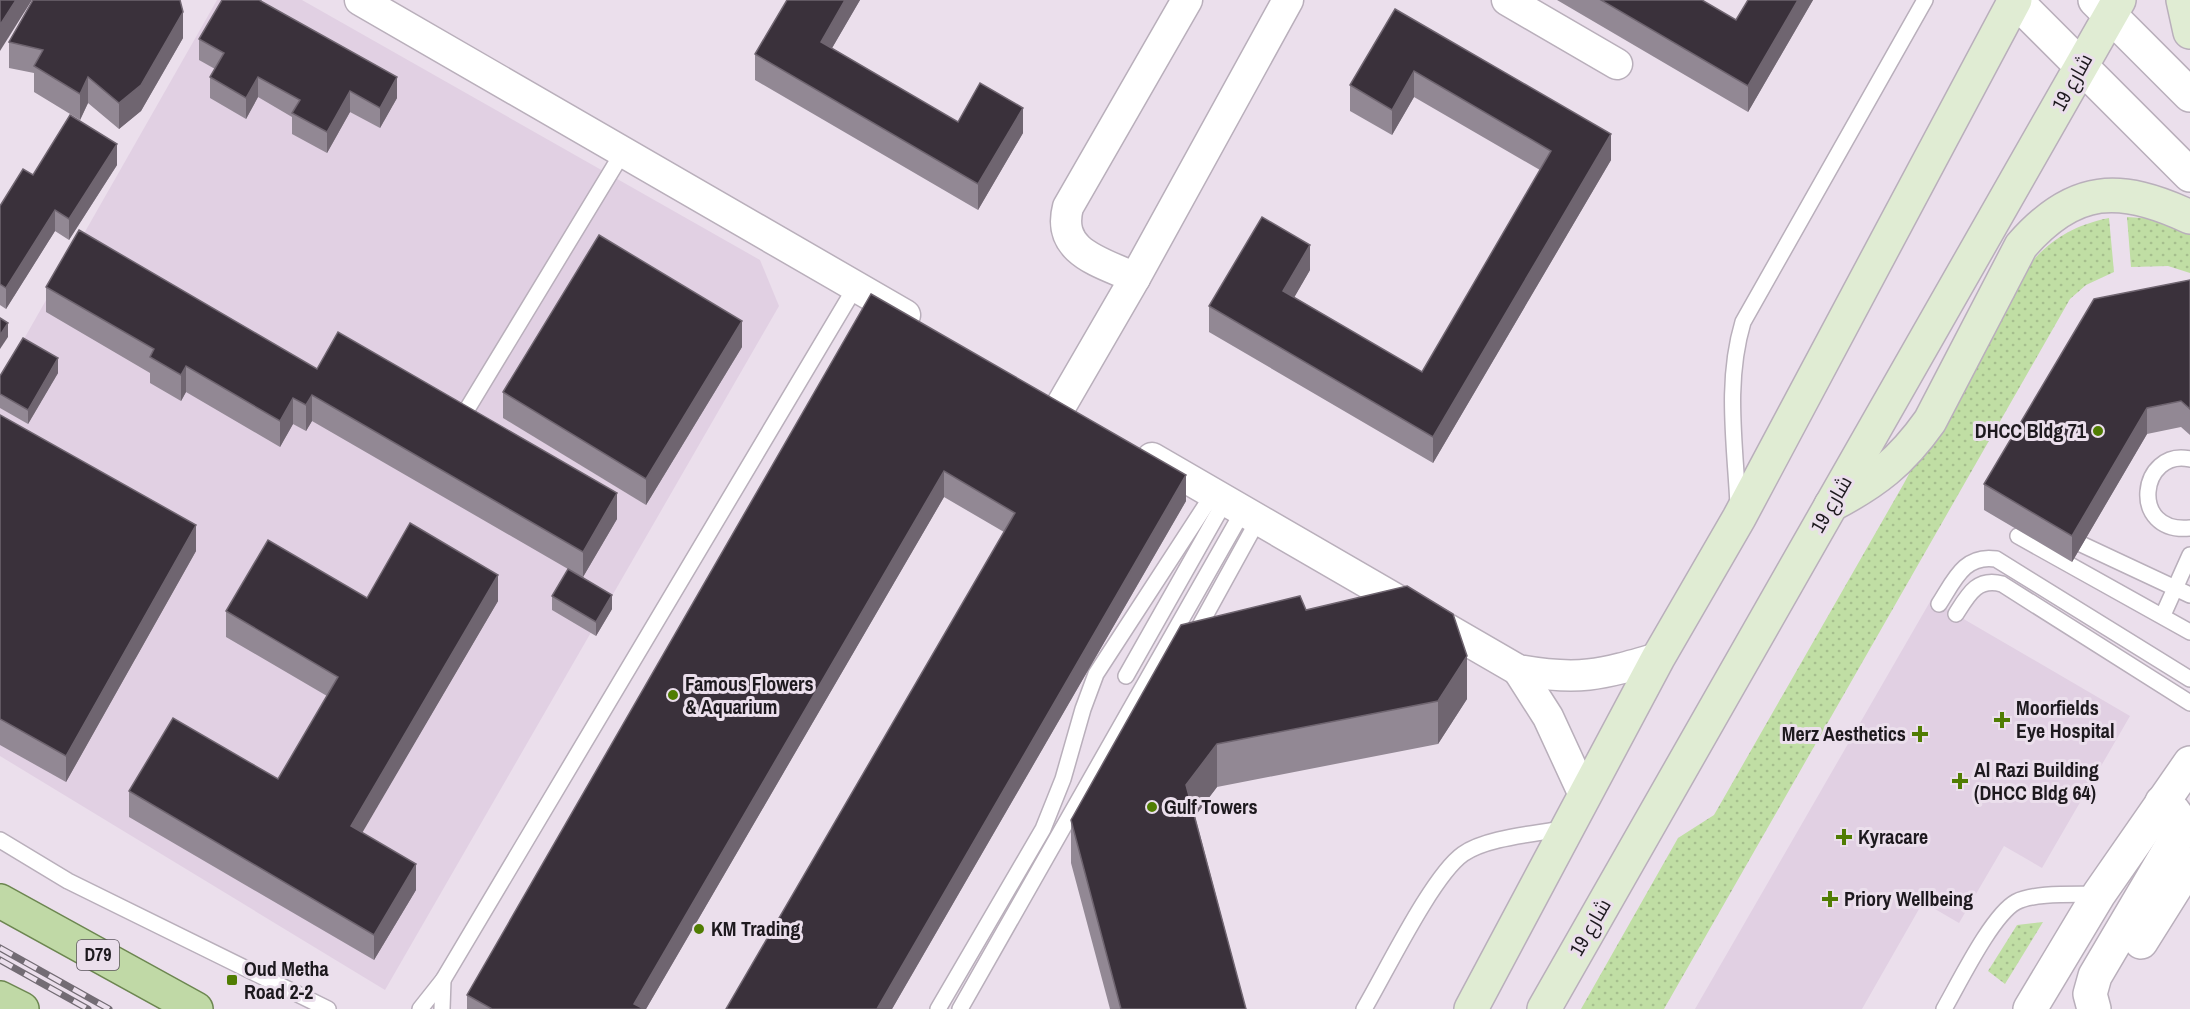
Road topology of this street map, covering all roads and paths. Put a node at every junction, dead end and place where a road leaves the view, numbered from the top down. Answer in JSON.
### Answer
{"nodes":[{"id":1,"x":360,"y":0,"type":"edge"},
{"id":2,"x":1187,"y":0,"type":"edge"},
{"id":3,"x":1288,"y":0,"type":"edge"},
{"id":4,"x":1507,"y":0,"type":"edge"},
{"id":5,"x":1925,"y":0,"type":"edge"},
{"id":6,"x":2015,"y":0,"type":"edge"},
{"id":7,"x":2183,"y":0,"type":"edge"},
{"id":8,"x":2108,"y":5,"type":"edge"},
{"id":9,"x":2190,"y":32,"type":"edge"},
{"id":10,"x":1617,"y":64,"type":"dead end"},
{"id":11,"x":2081,"y":66,"type":"junction"},
{"id":12,"x":2190,"y":95,"type":"edge"},
{"id":13,"x":622,"y":152,"type":"junction"},
{"id":14,"x":2190,"y":175,"type":"edge"},
{"id":15,"x":2190,"y":217,"type":"edge"},
{"id":16,"x":1135,"y":278,"type":"junction"},
{"id":17,"x":856,"y":286,"type":"junction"},
{"id":18,"x":928,"y":328,"type":"edge"},
{"id":19,"x":1062,"y":404,"type":"edge"},
{"id":20,"x":469,"y":406,"type":"edge"},
{"id":21,"x":1133,"y":446,"type":"edge"},
{"id":22,"x":2190,"y":459,"type":"edge"},
{"id":23,"x":1831,"y":505,"type":"junction"},
{"id":24,"x":1235,"y":506,"type":"junction"},
{"id":25,"x":1739,"y":518,"type":"junction"},
{"id":26,"x":2190,"y":528,"type":"edge"},
{"id":27,"x":2018,"y":536,"type":"edge"},
{"id":28,"x":2081,"y":544,"type":"edge"},
{"id":29,"x":2190,"y":555,"type":"edge"},
{"id":30,"x":2183,"y":592,"type":"edge"},
{"id":31,"x":1939,"y":604,"type":"dead end"},
{"id":32,"x":1956,"y":614,"type":"dead end"},
{"id":33,"x":2163,"y":615,"type":"junction"},
{"id":34,"x":2190,"y":632,"type":"edge"},
{"id":35,"x":1188,"y":647,"type":"edge"},
{"id":36,"x":1658,"y":658,"type":"junction"},
{"id":37,"x":1518,"y":670,"type":"junction"},
{"id":38,"x":1125,"y":676,"type":"dead end"},
{"id":39,"x":2190,"y":679,"type":"edge"},
{"id":40,"x":2190,"y":703,"type":"edge"},
{"id":41,"x":2190,"y":763,"type":"edge"},
{"id":42,"x":1584,"y":795,"type":"junction"},
{"id":43,"x":2162,"y":802,"type":"junction"},
{"id":44,"x":1566,"y":828,"type":"junction"},
{"id":45,"x":0,"y":840,"type":"edge"},
{"id":46,"x":2190,"y":864,"type":"edge"},
{"id":47,"x":2099,"y":894,"type":"junction"},
{"id":48,"x":0,"y":901,"type":"edge"},
{"id":49,"x":443,"y":980,"type":"junction"},
{"id":50,"x":0,"y":998,"type":"edge"},
{"id":51,"x":22,"y":1009,"type":"edge"},
{"id":52,"x":195,"y":1009,"type":"edge"},
{"id":53,"x":328,"y":1009,"type":"edge"},
{"id":54,"x":420,"y":1009,"type":"edge"},
{"id":55,"x":442,"y":1009,"type":"edge"},
{"id":56,"x":938,"y":1009,"type":"edge"},
{"id":57,"x":960,"y":1009,"type":"edge"},
{"id":58,"x":1364,"y":1009,"type":"edge"},
{"id":59,"x":1471,"y":1009,"type":"edge"},
{"id":60,"x":1544,"y":1009,"type":"edge"},
{"id":61,"x":1944,"y":1009,"type":"edge"},
{"id":62,"x":2030,"y":1009,"type":"edge"},
{"id":63,"x":2096,"y":1009,"type":"edge"}],
"edges":[{"from":1,"to":13,"type":"street"},
{"from":2,"to":16,"type":"street"},
{"from":3,"to":16,"type":"street"},
{"from":4,"to":10,"type":"street"},
{"from":5,"to":25,"type":"lane"},
{"from":6,"to":11,"type":"street"},
{"from":6,"to":25,"type":"main road"},
{"from":7,"to":9,"type":"main road"},
{"from":8,"to":11,"type":"main road","name":"شارع 19"},
{"from":8,"to":12,"type":"street"},
{"from":11,"to":14,"type":"street"},
{"from":11,"to":23,"type":"main road","name":"شارع 19"},
{"from":13,"to":17,"type":"street"},
{"from":13,"to":20,"type":"lane"},
{"from":15,"to":23,"type":"main road"},
{"from":16,"to":19,"type":"street"},
{"from":17,"to":18,"type":"street"},
{"from":17,"to":49,"type":"lane"},
{"from":21,"to":24,"type":"street"},
{"from":22,"to":26,"type":"lane"},
{"from":23,"to":60,"type":"main road","name":"شارع 19"},
{"from":24,"to":35,"type":"lane"},
{"from":24,"to":37,"type":"street"},
{"from":24,"to":38,"type":"lane"},
{"from":24,"to":56,"type":"lane"},
{"from":24,"to":57,"type":"lane"},
{"from":25,"to":36,"type":"main road"},
{"from":27,"to":33,"type":"lane"},
{"from":28,"to":30,"type":"lane"},
{"from":29,"to":30,"type":"lane"},
{"from":30,"to":33,"type":"lane"},
{"from":31,"to":39,"type":"lane"},
{"from":32,"to":40,"type":"lane"},
{"from":33,"to":34,"type":"lane"},
{"from":36,"to":37,"type":"street"},
{"from":36,"to":42,"type":"main road"},
{"from":37,"to":42,"type":"street"},
{"from":41,"to":43,"type":"street"},
{"from":42,"to":44,"type":"main road"},
{"from":43,"to":47,"type":"street"},
{"from":43,"to":63,"type":"street"},
{"from":44,"to":58,"type":"lane"},
{"from":44,"to":59,"type":"main road"},
{"from":45,"to":53,"type":"lane"},
{"from":46,"to":63,"type":"street"},
{"from":47,"to":61,"type":"lane"},
{"from":47,"to":62,"type":"street"},
{"from":48,"to":52,"type":"main road","number":"D79"},
{"from":49,"to":54,"type":"lane"},
{"from":49,"to":55,"type":"lane"},
{"from":50,"to":51,"type":"main road"}]}
